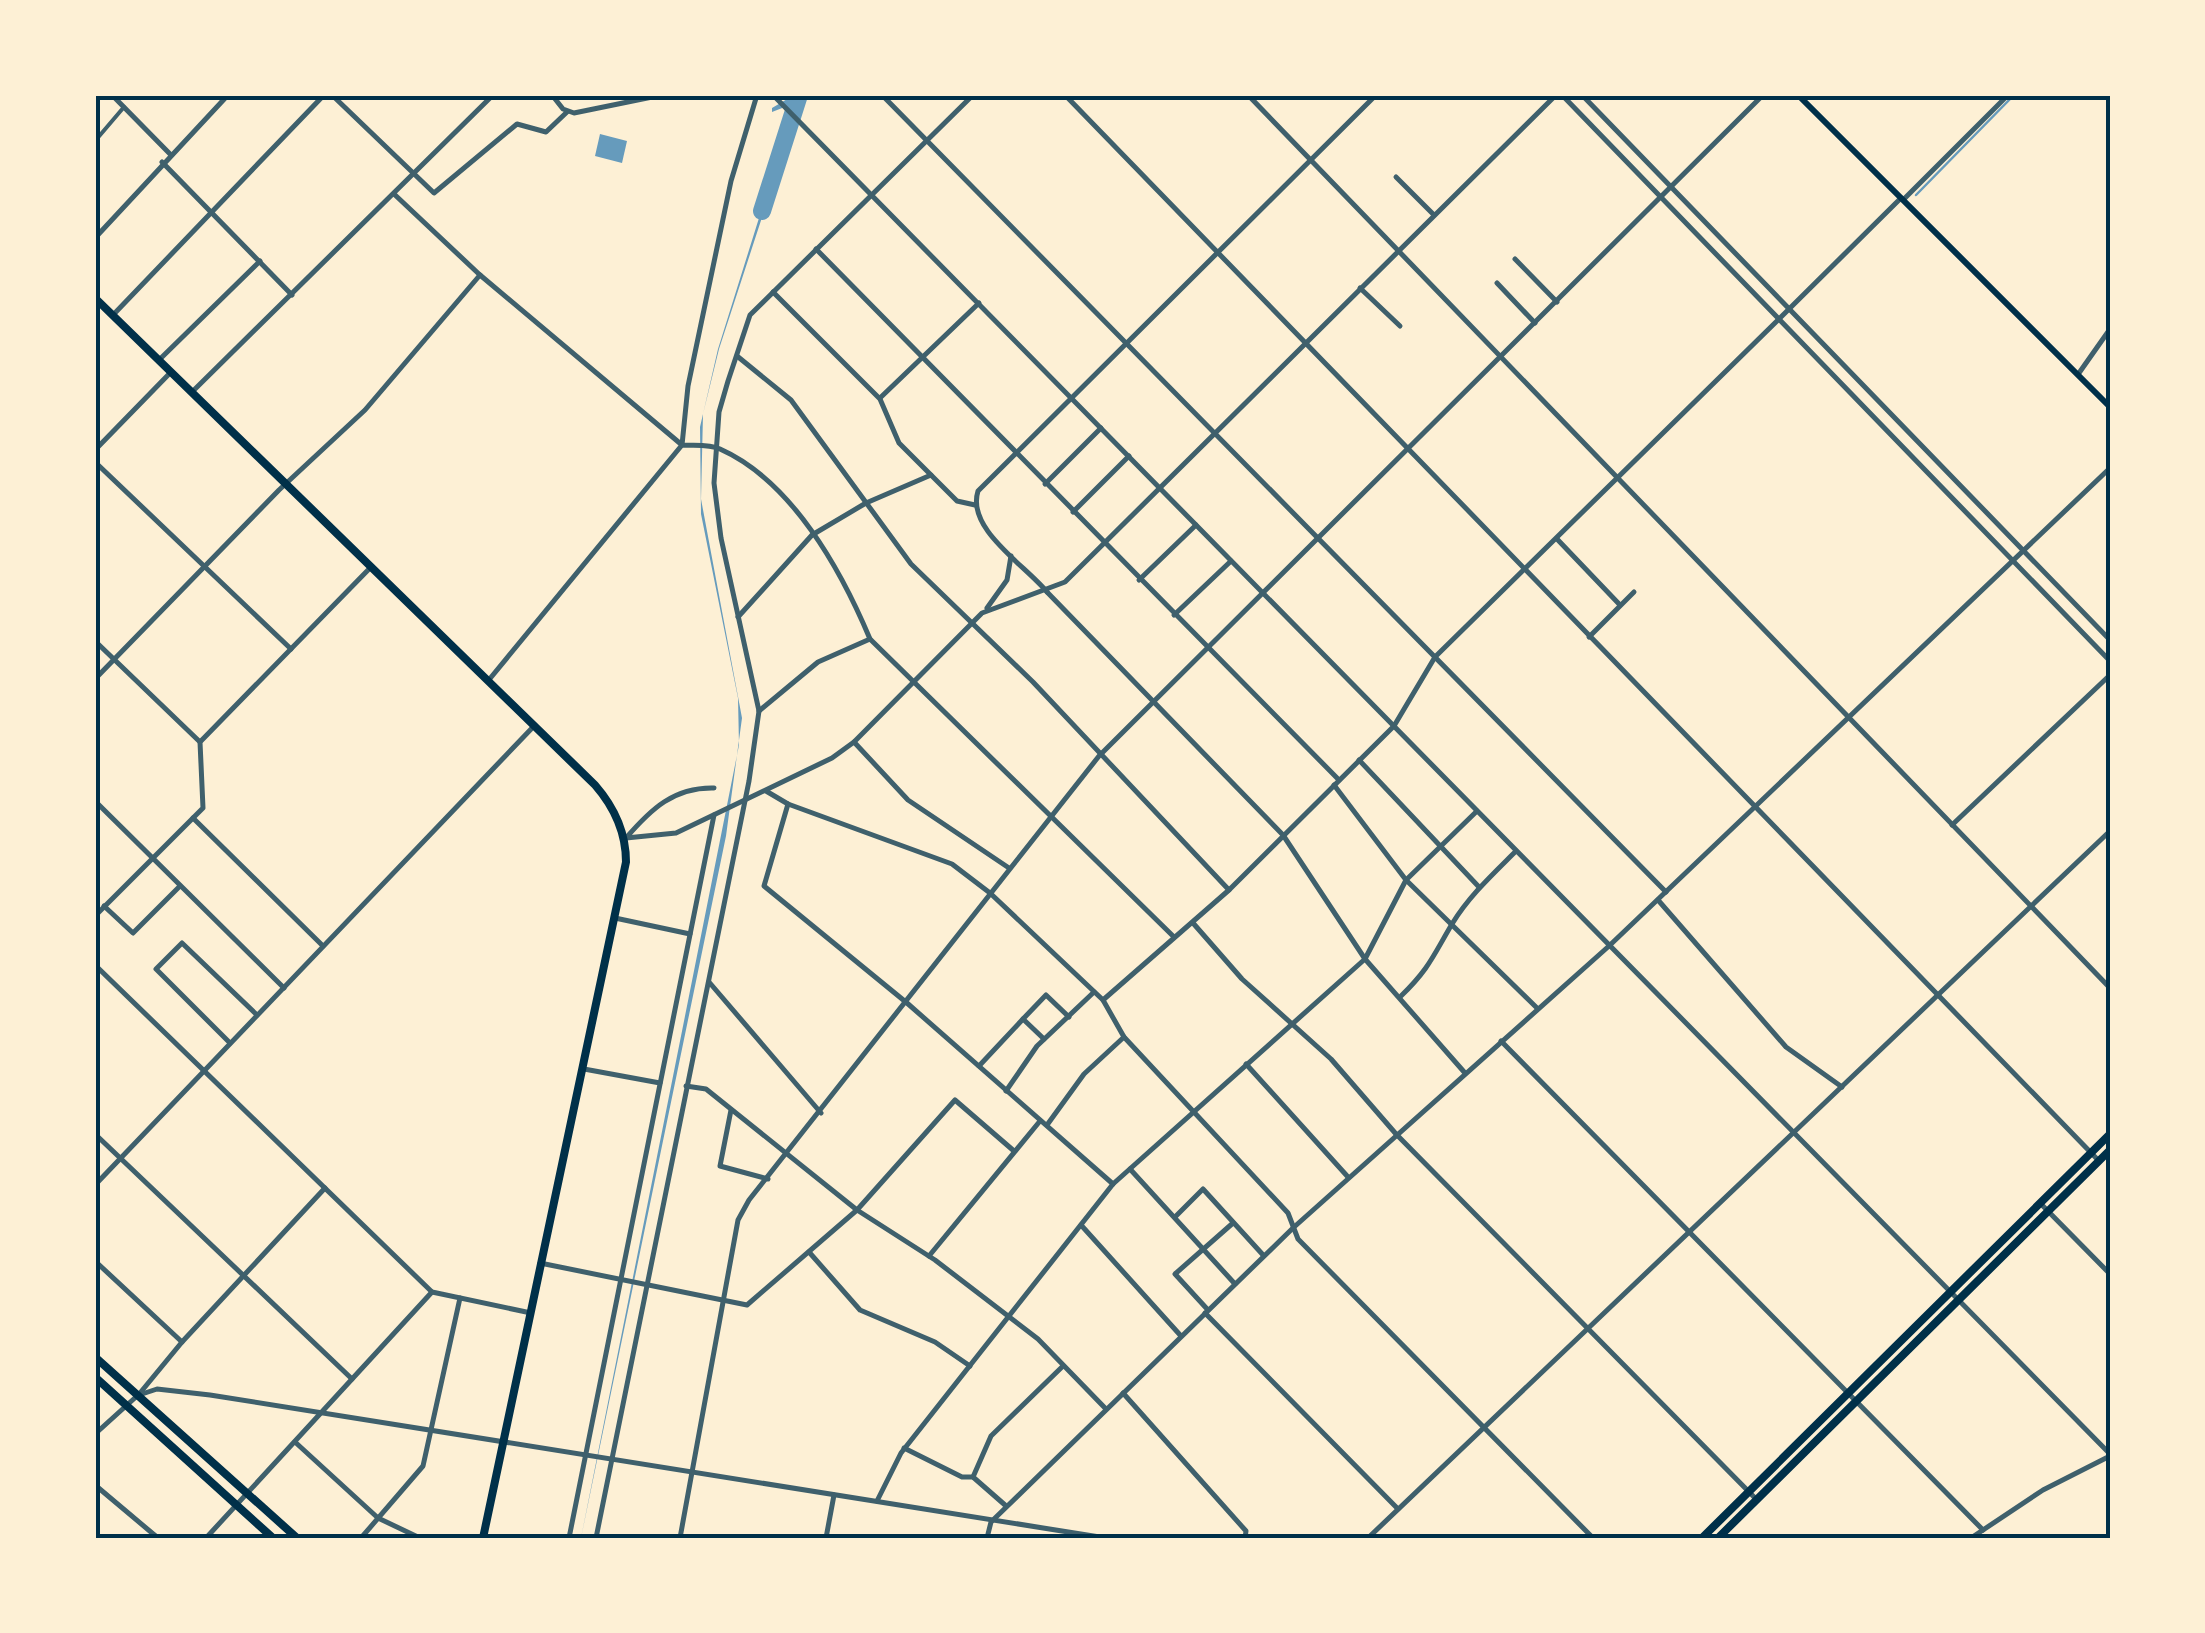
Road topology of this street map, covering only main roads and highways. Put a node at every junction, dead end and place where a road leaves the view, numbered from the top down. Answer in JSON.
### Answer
{"nodes":[{"id":1,"x":1798,"y":95,"type":"edge"},
{"id":2,"x":95,"y":298,"type":"edge"},
{"id":3,"x":2110,"y":407,"type":"edge"},
{"id":4,"x":2110,"y":1134,"type":"edge"},
{"id":5,"x":2110,"y":1150,"type":"edge"},
{"id":6,"x":95,"y":1356,"type":"edge"},
{"id":7,"x":95,"y":1377,"type":"edge"},
{"id":8,"x":272,"y":1538,"type":"edge"},
{"id":9,"x":297,"y":1538,"type":"edge"},
{"id":10,"x":483,"y":1538,"type":"edge"},
{"id":11,"x":1702,"y":1538,"type":"edge"},
{"id":12,"x":1718,"y":1538,"type":"edge"}],
"edges":[{"from":1,"to":3,"type":"main road"},
{"from":2,"to":10,"type":"main road"},
{"from":4,"to":11,"type":"main road"},
{"from":5,"to":12,"type":"main road"},
{"from":6,"to":9,"type":"main road"},
{"from":7,"to":8,"type":"main road"}]}
